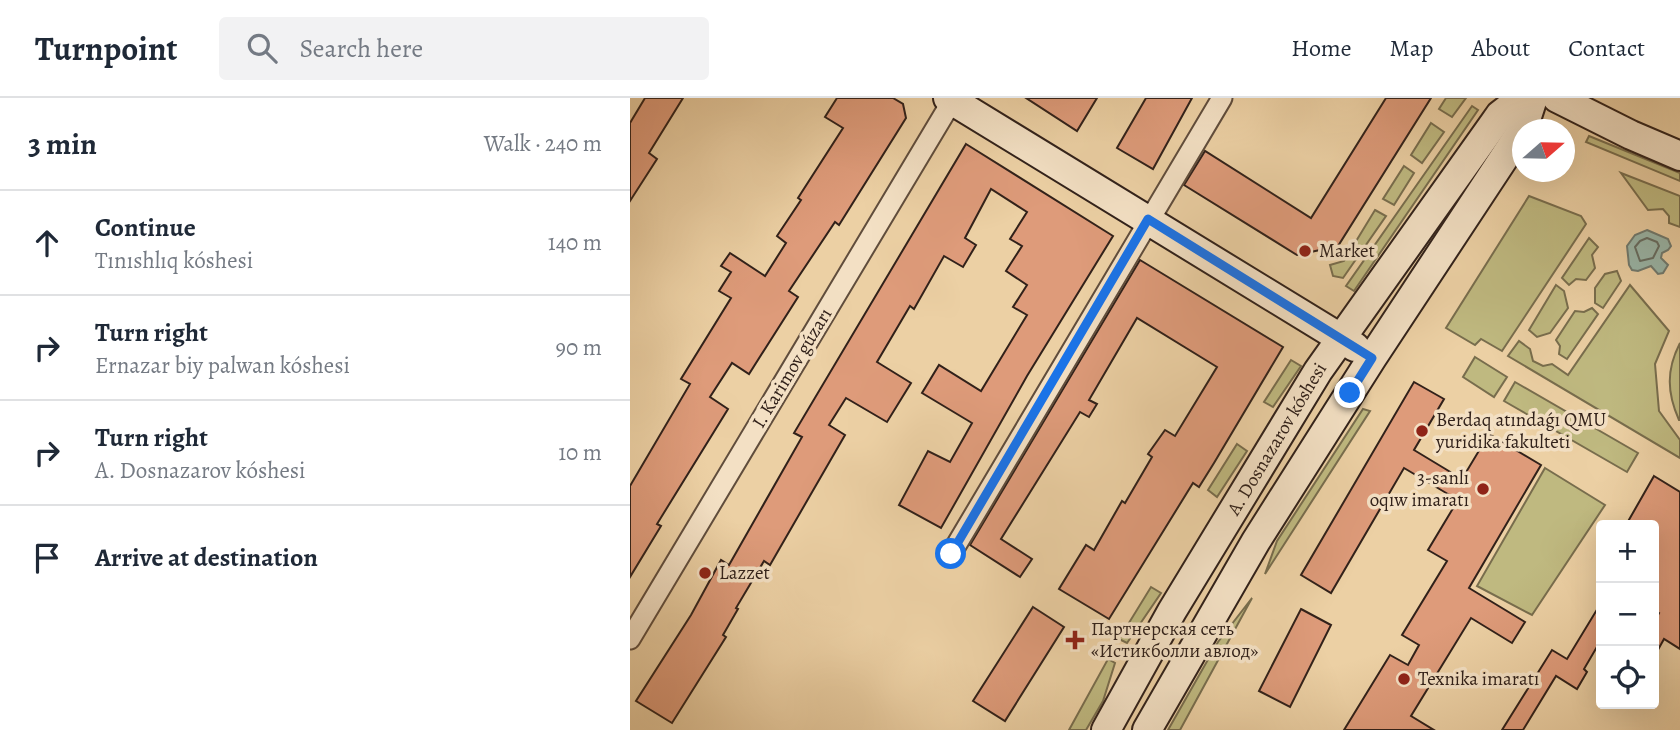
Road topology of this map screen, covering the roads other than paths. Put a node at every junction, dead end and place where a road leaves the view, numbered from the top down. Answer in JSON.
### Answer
{"nodes":[{"id":1,"x":1222,"y":98,"type":"edge"},
{"id":2,"x":1522,"y":98,"type":"edge"},
{"id":3,"x":1533,"y":98,"type":"edge"},
{"id":4,"x":1557,"y":98,"type":"edge"},
{"id":5,"x":951,"y":99,"type":"edge"},
{"id":6,"x":1680,"y":156,"type":"edge"},
{"id":7,"x":1148,"y":219,"type":"junction"},
{"id":8,"x":1340,"y":338,"type":"junction"},
{"id":9,"x":1372,"y":358,"type":"junction"},
{"id":10,"x":951,"y":554,"type":"dead end"},
{"id":11,"x":630,"y":639,"type":"edge"},
{"id":12,"x":1106,"y":730,"type":"edge"},
{"id":13,"x":1147,"y":730,"type":"edge"}],
"edges":[{"from":1,"to":7,"type":"street"},
{"from":2,"to":8,"type":"main road","name":"A. Dosnazarov kóshesi"},
{"from":3,"to":9,"type":"main road","name":"A. Dosnazarov kóshesi"},
{"from":4,"to":6,"type":"main road"},
{"from":5,"to":7,"type":"main road"},
{"from":5,"to":11,"type":"street","name":"I. Karimov gúzarı"},
{"from":7,"to":8,"type":"main road"},
{"from":7,"to":10,"type":"street"},
{"from":8,"to":9,"type":"main road"},
{"from":8,"to":12,"type":"main road","name":"A. Dosnazarov kóshesi"},
{"from":9,"to":13,"type":"main road","name":"A. Dosnazarov kóshesi"}]}
